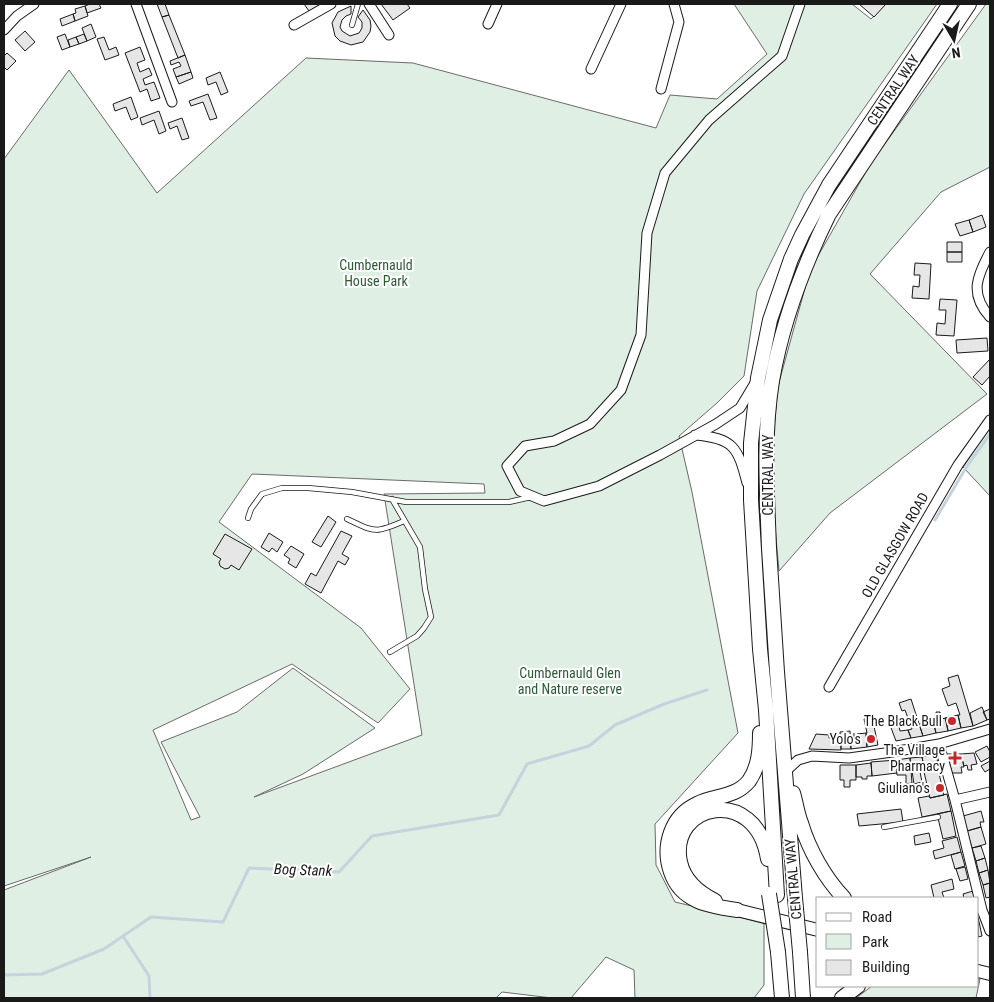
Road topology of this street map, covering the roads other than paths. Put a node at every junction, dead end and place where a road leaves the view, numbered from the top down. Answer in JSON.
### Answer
{"nodes":[{"id":1,"x":34,"y":4,"type":"edge"},
{"id":2,"x":136,"y":4,"type":"edge"},
{"id":3,"x":331,"y":4,"type":"edge"},
{"id":4,"x":358,"y":4,"type":"edge"},
{"id":5,"x":368,"y":4,"type":"edge"},
{"id":6,"x":497,"y":4,"type":"edge"},
{"id":7,"x":621,"y":4,"type":"edge"},
{"id":8,"x":674,"y":4,"type":"edge"},
{"id":9,"x":800,"y":4,"type":"edge"},
{"id":10,"x":950,"y":4,"type":"edge"},
{"id":11,"x":969,"y":4,"type":"edge"},
{"id":12,"x":488,"y":24,"type":"dead end"},
{"id":13,"x":294,"y":25,"type":"dead end"},
{"id":14,"x":352,"y":26,"type":"dead end"},
{"id":15,"x":4,"y":30,"type":"edge"},
{"id":16,"x":389,"y":35,"type":"dead end"},
{"id":17,"x":591,"y":69,"type":"dead end"},
{"id":18,"x":661,"y":89,"type":"dead end"},
{"id":19,"x":172,"y":102,"type":"dead end"},
{"id":20,"x":990,"y":252,"type":"edge"},
{"id":21,"x":990,"y":317,"type":"edge"},
{"id":22,"x":758,"y":378,"type":"junction"},
{"id":23,"x":990,"y":420,"type":"edge"},
{"id":24,"x":694,"y":435,"type":"junction"},
{"id":25,"x":533,"y":496,"type":"junction"},
{"id":26,"x":392,"y":499,"type":"junction"},
{"id":27,"x":751,"y":500,"type":"junction"},
{"id":28,"x":248,"y":518,"type":"dead end"},
{"id":29,"x":347,"y":519,"type":"dead end"},
{"id":30,"x":404,"y":521,"type":"junction"},
{"id":31,"x":760,"y":649,"type":"junction"},
{"id":32,"x":390,"y":652,"type":"dead end"},
{"id":33,"x":830,"y":687,"type":"dead end"},
{"id":34,"x":990,"y":729,"type":"edge"},
{"id":35,"x":938,"y":744,"type":"junction"},
{"id":36,"x":785,"y":775,"type":"junction"},
{"id":37,"x":990,"y":792,"type":"edge"},
{"id":38,"x":955,"y":800,"type":"junction"},
{"id":39,"x":938,"y":817,"type":"dead end"},
{"id":40,"x":884,"y":827,"type":"dead end"},
{"id":41,"x":773,"y":894,"type":"junction"},
{"id":42,"x":843,"y":897,"type":"edge"},
{"id":43,"x":978,"y":897,"type":"edge"},
{"id":44,"x":979,"y":899,"type":"edge"},
{"id":45,"x":737,"y":910,"type":"junction"},
{"id":46,"x":988,"y":915,"type":"edge"},
{"id":47,"x":816,"y":930,"type":"edge"},
{"id":48,"x":990,"y":931,"type":"edge"},
{"id":49,"x":857,"y":987,"type":"edge"},
{"id":50,"x":782,"y":998,"type":"edge"},
{"id":51,"x":803,"y":998,"type":"edge"},
{"id":52,"x":842,"y":998,"type":"edge"}],
"edges":[{"from":1,"to":15,"type":"street"},
{"from":2,"to":19,"type":"street"},
{"from":3,"to":13,"type":"street"},
{"from":4,"to":14,"type":"lane"},
{"from":5,"to":16,"type":"street"},
{"from":6,"to":12,"type":"street"},
{"from":7,"to":17,"type":"street"},
{"from":8,"to":18,"type":"street"},
{"from":9,"to":25,"type":"street"},
{"from":10,"to":22,"type":"main road","name":"CENTRAL WAY"},
{"from":11,"to":36,"type":"main road","name":"CENTRAL WAY"},
{"from":20,"to":21,"type":"street"},
{"from":22,"to":24,"type":"street"},
{"from":22,"to":27,"type":"main road","name":"CENTRAL WAY"},
{"from":23,"to":33,"type":"street","name":"OLD GLASGOW ROAD"},
{"from":24,"to":25,"type":"street"},
{"from":24,"to":27,"type":"street"},
{"from":25,"to":26,"type":"lane"},
{"from":26,"to":28,"type":"lane"},
{"from":26,"to":30,"type":"lane"},
{"from":27,"to":31,"type":"main road","name":"CENTRAL WAY"},
{"from":29,"to":30,"type":"lane"},
{"from":30,"to":32,"type":"lane"},
{"from":31,"to":41,"type":"main road","name":"CENTRAL WAY"},
{"from":31,"to":45,"type":"main road"},
{"from":34,"to":35,"type":"street"},
{"from":35,"to":36,"type":"street"},
{"from":35,"to":38,"type":"street"},
{"from":36,"to":42,"type":"main road"},
{"from":36,"to":51,"type":"main road","name":"CENTRAL WAY","bridge":true},
{"from":37,"to":38,"type":"street"},
{"from":38,"to":43,"type":"street"},
{"from":39,"to":40,"type":"lane"},
{"from":41,"to":45,"type":"main road"},
{"from":41,"to":50,"type":"main road","name":"CENTRAL WAY","bridge":true},
{"from":44,"to":46,"type":"street"},
{"from":45,"to":47,"type":"street"},
{"from":46,"to":48,"type":"street"},
{"from":49,"to":52,"type":"main road"}]}
